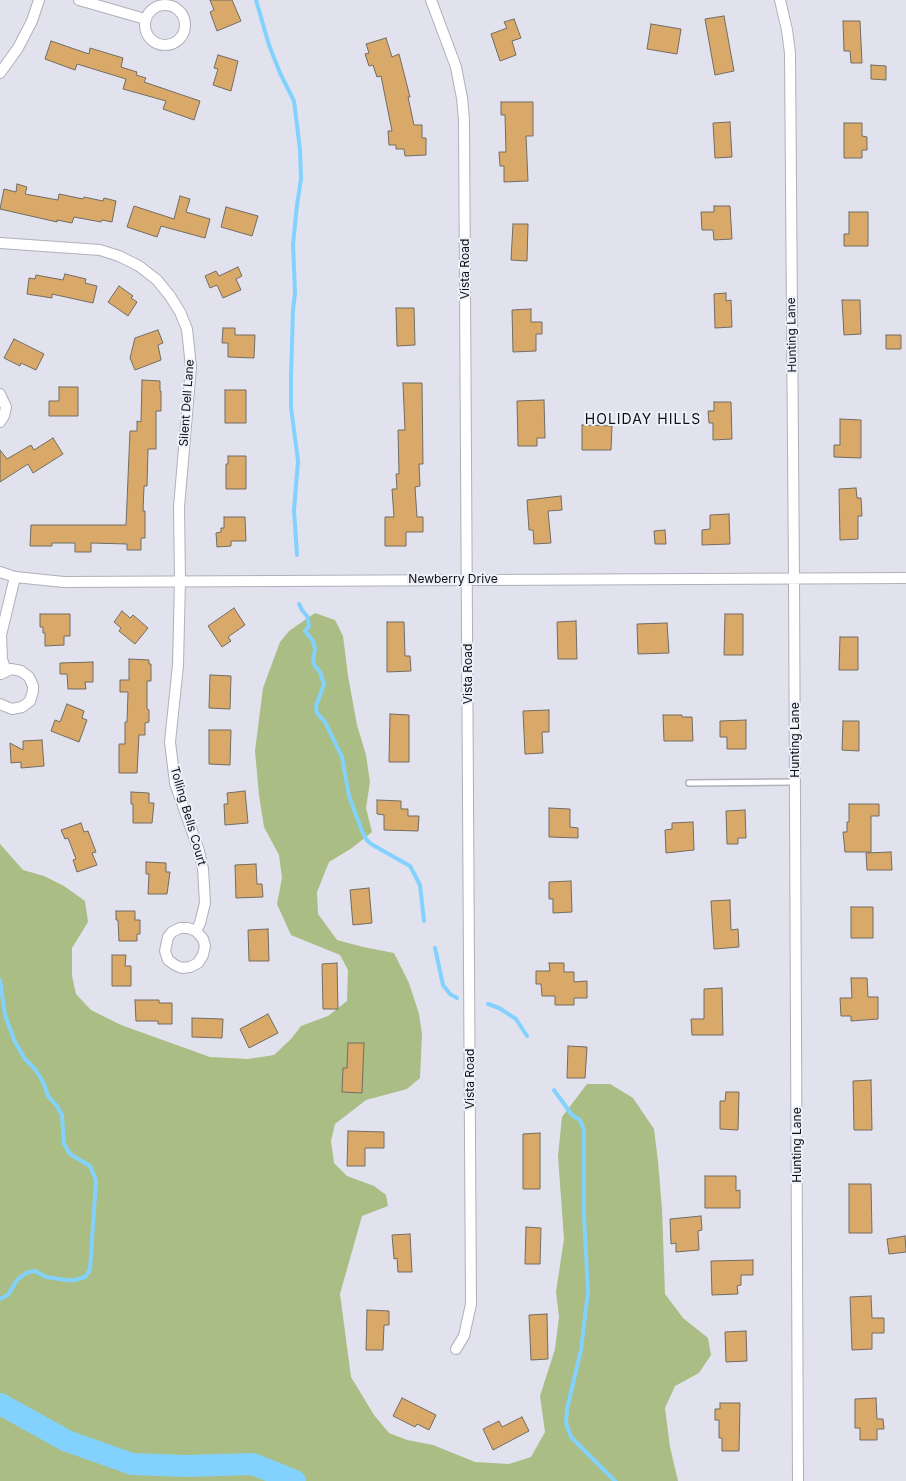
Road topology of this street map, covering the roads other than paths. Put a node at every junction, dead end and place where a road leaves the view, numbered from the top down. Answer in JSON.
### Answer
{"nodes":[{"id":1,"x":39,"y":0,"type":"edge"},
{"id":2,"x":79,"y":0,"type":"edge"},
{"id":3,"x":430,"y":0,"type":"edge"},
{"id":4,"x":780,"y":0,"type":"edge"},
{"id":5,"x":146,"y":19,"type":"junction"},
{"id":6,"x":0,"y":73,"type":"edge"},
{"id":7,"x":0,"y":243,"type":"edge"},
{"id":8,"x":0,"y":394,"type":"edge"},
{"id":9,"x":0,"y":422,"type":"edge"},
{"id":10,"x":0,"y":572,"type":"edge"},
{"id":11,"x":15,"y":577,"type":"junction"},
{"id":12,"x":794,"y":578,"type":"junction"},
{"id":13,"x":906,"y":578,"type":"edge"},
{"id":14,"x":467,"y":579,"type":"junction"},
{"id":15,"x":180,"y":580,"type":"junction"},
{"id":16,"x":3,"y":673,"type":"edge"},
{"id":17,"x":0,"y":704,"type":"edge"},
{"id":18,"x":795,"y":782,"type":"junction"},
{"id":19,"x":689,"y":783,"type":"dead end"},
{"id":20,"x":196,"y":931,"type":"dead end"},
{"id":21,"x":456,"y":1349,"type":"dead end"},
{"id":22,"x":798,"y":1481,"type":"edge"}],
"edges":[{"from":1,"to":6,"type":"street"},
{"from":2,"to":5,"type":"street"},
{"from":3,"to":14,"type":"street","name":"Vista Road"},
{"from":4,"to":12,"type":"street","name":"Hunting Lane"},
{"from":5,"to":5,"type":"street"},
{"from":7,"to":15,"type":"street","name":"Silent Dell Lane"},
{"from":8,"to":9,"type":"street"},
{"from":10,"to":11,"type":"street","name":"Newberry Drive"},
{"from":11,"to":15,"type":"street","name":"Newberry Drive"},
{"from":11,"to":16,"type":"street"},
{"from":12,"to":13,"type":"street","name":"Newberry Drive"},
{"from":12,"to":14,"type":"street","name":"Newberry Drive"},
{"from":12,"to":18,"type":"street","name":"Hunting Lane"},
{"from":14,"to":15,"type":"street","name":"Newberry Drive"},
{"from":14,"to":21,"type":"street","name":"Vista Road"},
{"from":15,"to":20,"type":"street","name":"Tolling Bells Court"},
{"from":16,"to":17,"type":"street"},
{"from":18,"to":19,"type":"lane"},
{"from":18,"to":22,"type":"street","name":"Hunting Lane"}]}
